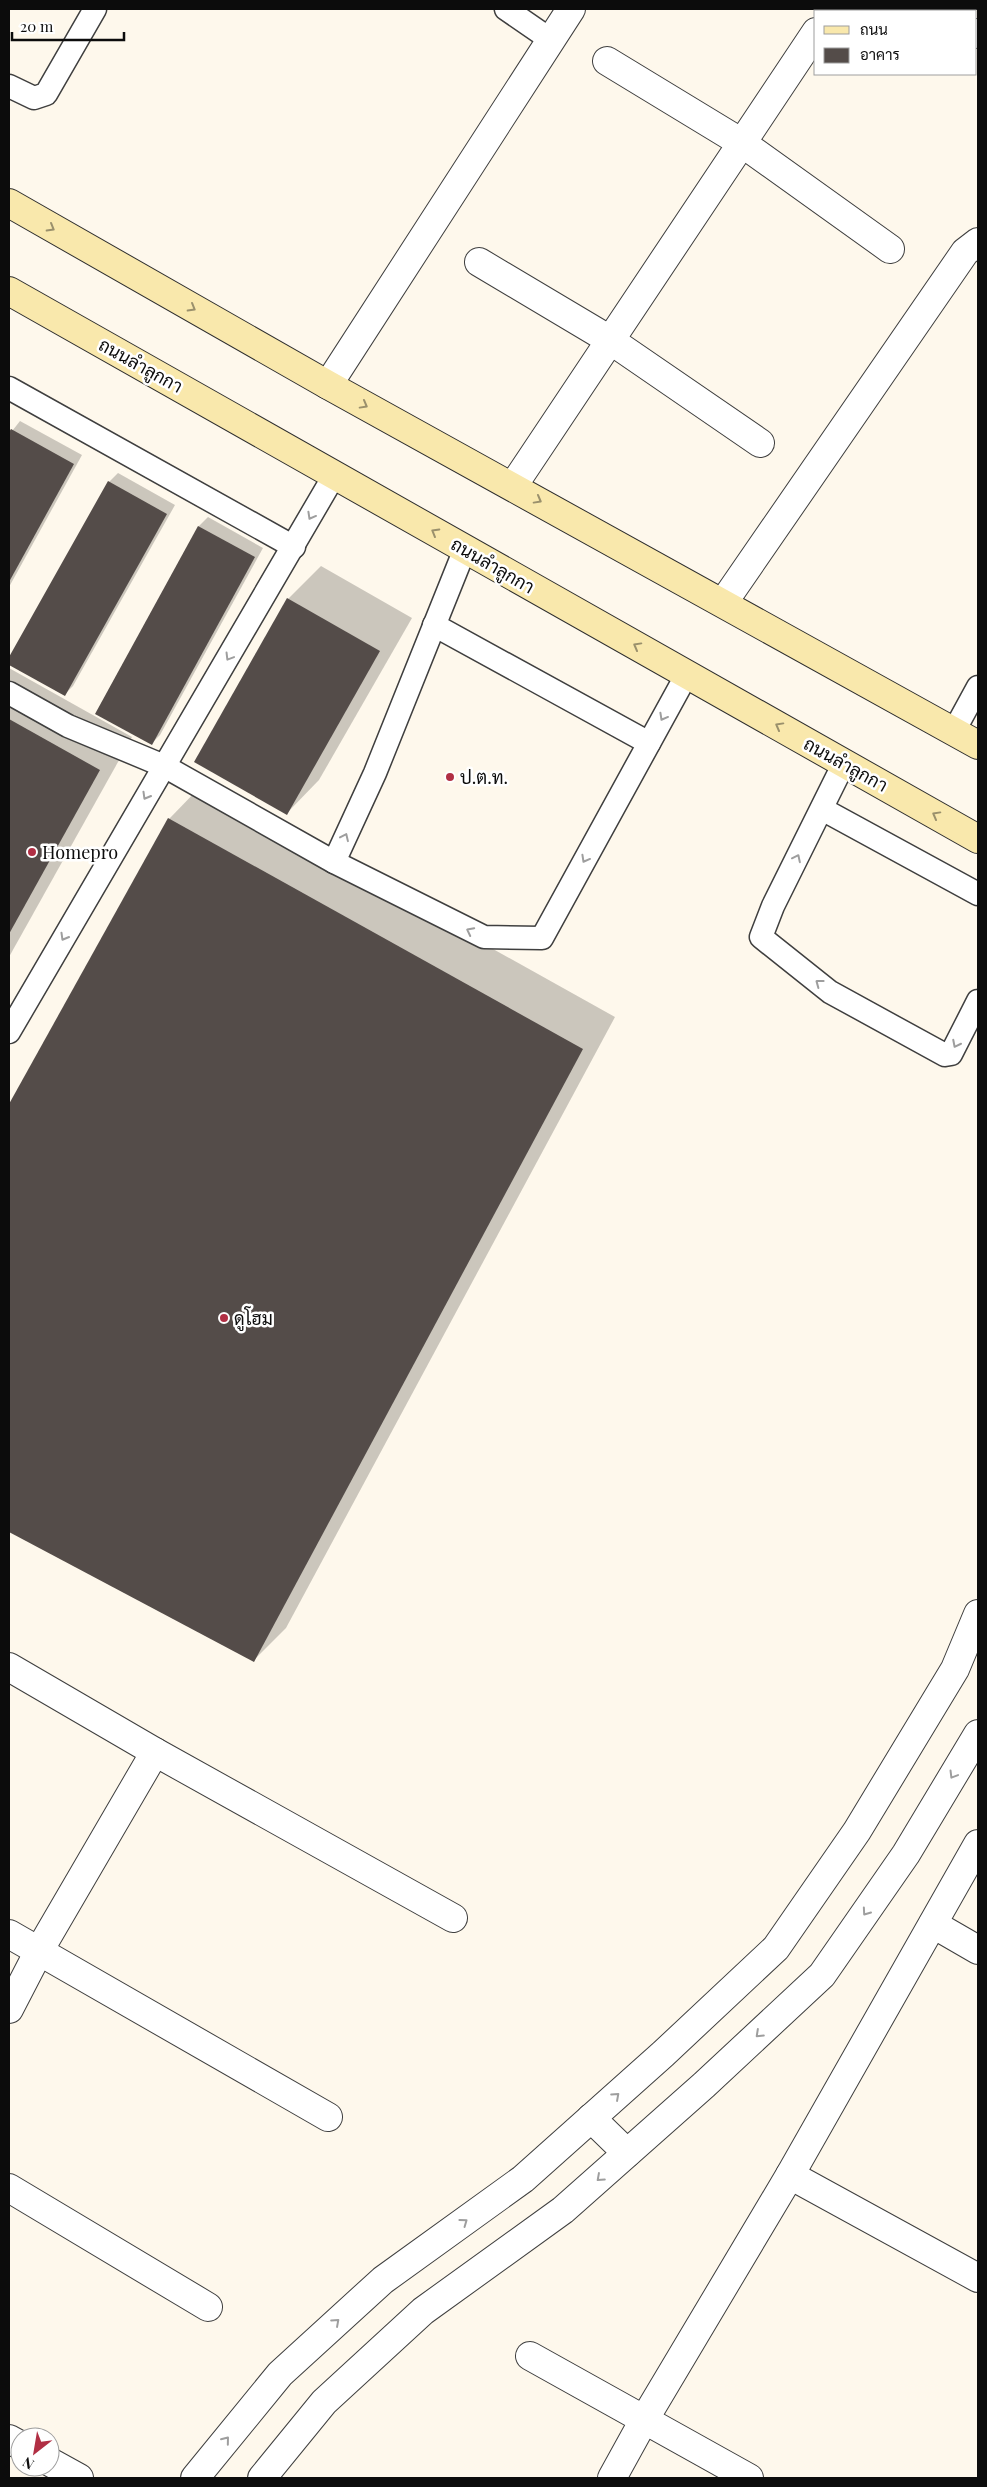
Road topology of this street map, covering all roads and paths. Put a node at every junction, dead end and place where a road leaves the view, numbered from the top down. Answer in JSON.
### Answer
{"nodes":[{"id":1,"x":95,"y":9,"type":"edge"},
{"id":2,"x":506,"y":9,"type":"edge"},
{"id":3,"x":571,"y":9,"type":"edge"},
{"id":4,"x":814,"y":35,"type":"edge"},
{"id":5,"x":551,"y":40,"type":"junction"},
{"id":6,"x":606,"y":62,"type":"dead end"},
{"id":7,"x":9,"y":86,"type":"edge"},
{"id":8,"x":742,"y":143,"type":"junction"},
{"id":9,"x":9,"y":203,"type":"edge"},
{"id":10,"x":978,"y":242,"type":"edge"},
{"id":11,"x":890,"y":249,"type":"dead end"},
{"id":12,"x":479,"y":262,"type":"dead end"},
{"id":13,"x":9,"y":291,"type":"edge"},
{"id":14,"x":610,"y":340,"type":"junction"},
{"id":15,"x":328,"y":385,"type":"junction"},
{"id":16,"x":9,"y":388,"type":"edge"},
{"id":17,"x":760,"y":443,"type":"dead end"},
{"id":18,"x":335,"y":474,"type":"junction"},
{"id":19,"x":513,"y":486,"type":"junction"},
{"id":20,"x":294,"y":547,"type":"junction"},
{"id":21,"x":465,"y":549,"type":"junction"},
{"id":22,"x":723,"y":603,"type":"junction"},
{"id":23,"x":434,"y":624,"type":"junction"},
{"id":24,"x":687,"y":674,"type":"junction"},
{"id":25,"x":978,"y":687,"type":"edge"},
{"id":26,"x":9,"y":693,"type":"edge"},
{"id":27,"x":954,"y":731,"type":"junction"},
{"id":28,"x":649,"y":743,"type":"junction"},
{"id":29,"x":978,"y":745,"type":"edge"},
{"id":30,"x":844,"y":763,"type":"junction"},
{"id":31,"x":164,"y":766,"type":"junction"},
{"id":32,"x":822,"y":809,"type":"junction"},
{"id":33,"x":978,"y":839,"type":"edge"},
{"id":34,"x":334,"y":862,"type":"junction"},
{"id":35,"x":978,"y":894,"type":"edge"},
{"id":36,"x":978,"y":1001,"type":"edge"},
{"id":37,"x":9,"y":1032,"type":"edge"},
{"id":38,"x":978,"y":1614,"type":"edge"},
{"id":39,"x":9,"y":1667,"type":"edge"},
{"id":40,"x":978,"y":1734,"type":"edge"},
{"id":41,"x":155,"y":1752,"type":"junction"},
{"id":42,"x":978,"y":1844,"type":"edge"},
{"id":43,"x":453,"y":1918,"type":"dead end"},
{"id":44,"x":933,"y":1924,"type":"junction"},
{"id":45,"x":9,"y":1934,"type":"edge"},
{"id":46,"x":978,"y":1950,"type":"edge"},
{"id":47,"x":39,"y":1951,"type":"junction"},
{"id":48,"x":9,"y":2009,"type":"edge"},
{"id":49,"x":328,"y":2117,"type":"dead end"},
{"id":50,"x":591,"y":2118,"type":"junction"},
{"id":51,"x":627,"y":2153,"type":"junction"},
{"id":52,"x":790,"y":2175,"type":"junction"},
{"id":53,"x":9,"y":2188,"type":"edge"},
{"id":54,"x":978,"y":2278,"type":"edge"},
{"id":55,"x":208,"y":2307,"type":"dead end"},
{"id":56,"x":530,"y":2356,"type":"dead end"},
{"id":57,"x":644,"y":2420,"type":"junction"},
{"id":58,"x":60,"y":2468,"type":"edge"},
{"id":59,"x":79,"y":2478,"type":"edge"},
{"id":60,"x":195,"y":2478,"type":"edge"},
{"id":61,"x":262,"y":2478,"type":"edge"},
{"id":62,"x":612,"y":2478,"type":"edge"},
{"id":63,"x":749,"y":2478,"type":"edge"}],
"edges":[{"from":1,"to":7,"type":"lane"},
{"from":2,"to":5,"type":"lane"},
{"from":3,"to":5,"type":"street"},
{"from":4,"to":8,"type":"street"},
{"from":5,"to":15,"type":"street"},
{"from":6,"to":8,"type":"street"},
{"from":8,"to":11,"type":"street"},
{"from":8,"to":14,"type":"street"},
{"from":9,"to":15,"type":"main road","one_way":true},
{"from":10,"to":22,"type":"street"},
{"from":12,"to":14,"type":"street"},
{"from":13,"to":18,"type":"main road","name":"ถนนลำลูกกา"},
{"from":14,"to":17,"type":"street"},
{"from":14,"to":19,"type":"street"},
{"from":15,"to":19,"type":"main road","one_way":true},
{"from":16,"to":20,"type":"lane"},
{"from":18,"to":20,"type":"lane","one_way":true},
{"from":21,"to":18,"type":"main road","name":"ถนนลำลูกกา","one_way":true},
{"from":19,"to":22,"type":"main road","one_way":true},
{"from":20,"to":31,"type":"lane","one_way":true},
{"from":21,"to":23,"type":"lane"},
{"from":24,"to":21,"type":"main road","name":"ถนนลำลูกกา","one_way":true},
{"from":22,"to":27,"type":"main road"},
{"from":23,"to":28,"type":"lane"},
{"from":34,"to":23,"type":"lane","one_way":true},
{"from":24,"to":28,"type":"lane","one_way":true},
{"from":30,"to":24,"type":"main road","name":"ถนนลำลูกกา","one_way":true},
{"from":25,"to":27,"type":"lane"},
{"from":26,"to":31,"type":"lane"},
{"from":27,"to":29,"type":"main road"},
{"from":28,"to":34,"type":"lane","one_way":true},
{"from":30,"to":32,"type":"lane"},
{"from":33,"to":30,"type":"main road","name":"ถนนลำลูกกา","one_way":true},
{"from":31,"to":34,"type":"lane"},
{"from":31,"to":37,"type":"lane","one_way":true},
{"from":32,"to":35,"type":"lane"},
{"from":36,"to":32,"type":"lane","one_way":true},
{"from":50,"to":38,"type":"street","one_way":true},
{"from":39,"to":41,"type":"street"},
{"from":40,"to":51,"type":"street","one_way":true},
{"from":41,"to":43,"type":"street"},
{"from":41,"to":47,"type":"street"},
{"from":42,"to":44,"type":"street"},
{"from":44,"to":46,"type":"street"},
{"from":44,"to":52,"type":"street"},
{"from":45,"to":47,"type":"street"},
{"from":47,"to":48,"type":"street"},
{"from":47,"to":49,"type":"street"},
{"from":50,"to":51,"type":"street"},
{"from":60,"to":50,"type":"street","one_way":true},
{"from":51,"to":61,"type":"street","one_way":true},
{"from":52,"to":54,"type":"street"},
{"from":52,"to":57,"type":"street"},
{"from":53,"to":55,"type":"street"},
{"from":56,"to":57,"type":"street"},
{"from":57,"to":62,"type":"street"},
{"from":57,"to":63,"type":"street"},
{"from":58,"to":59,"type":"street"}]}
